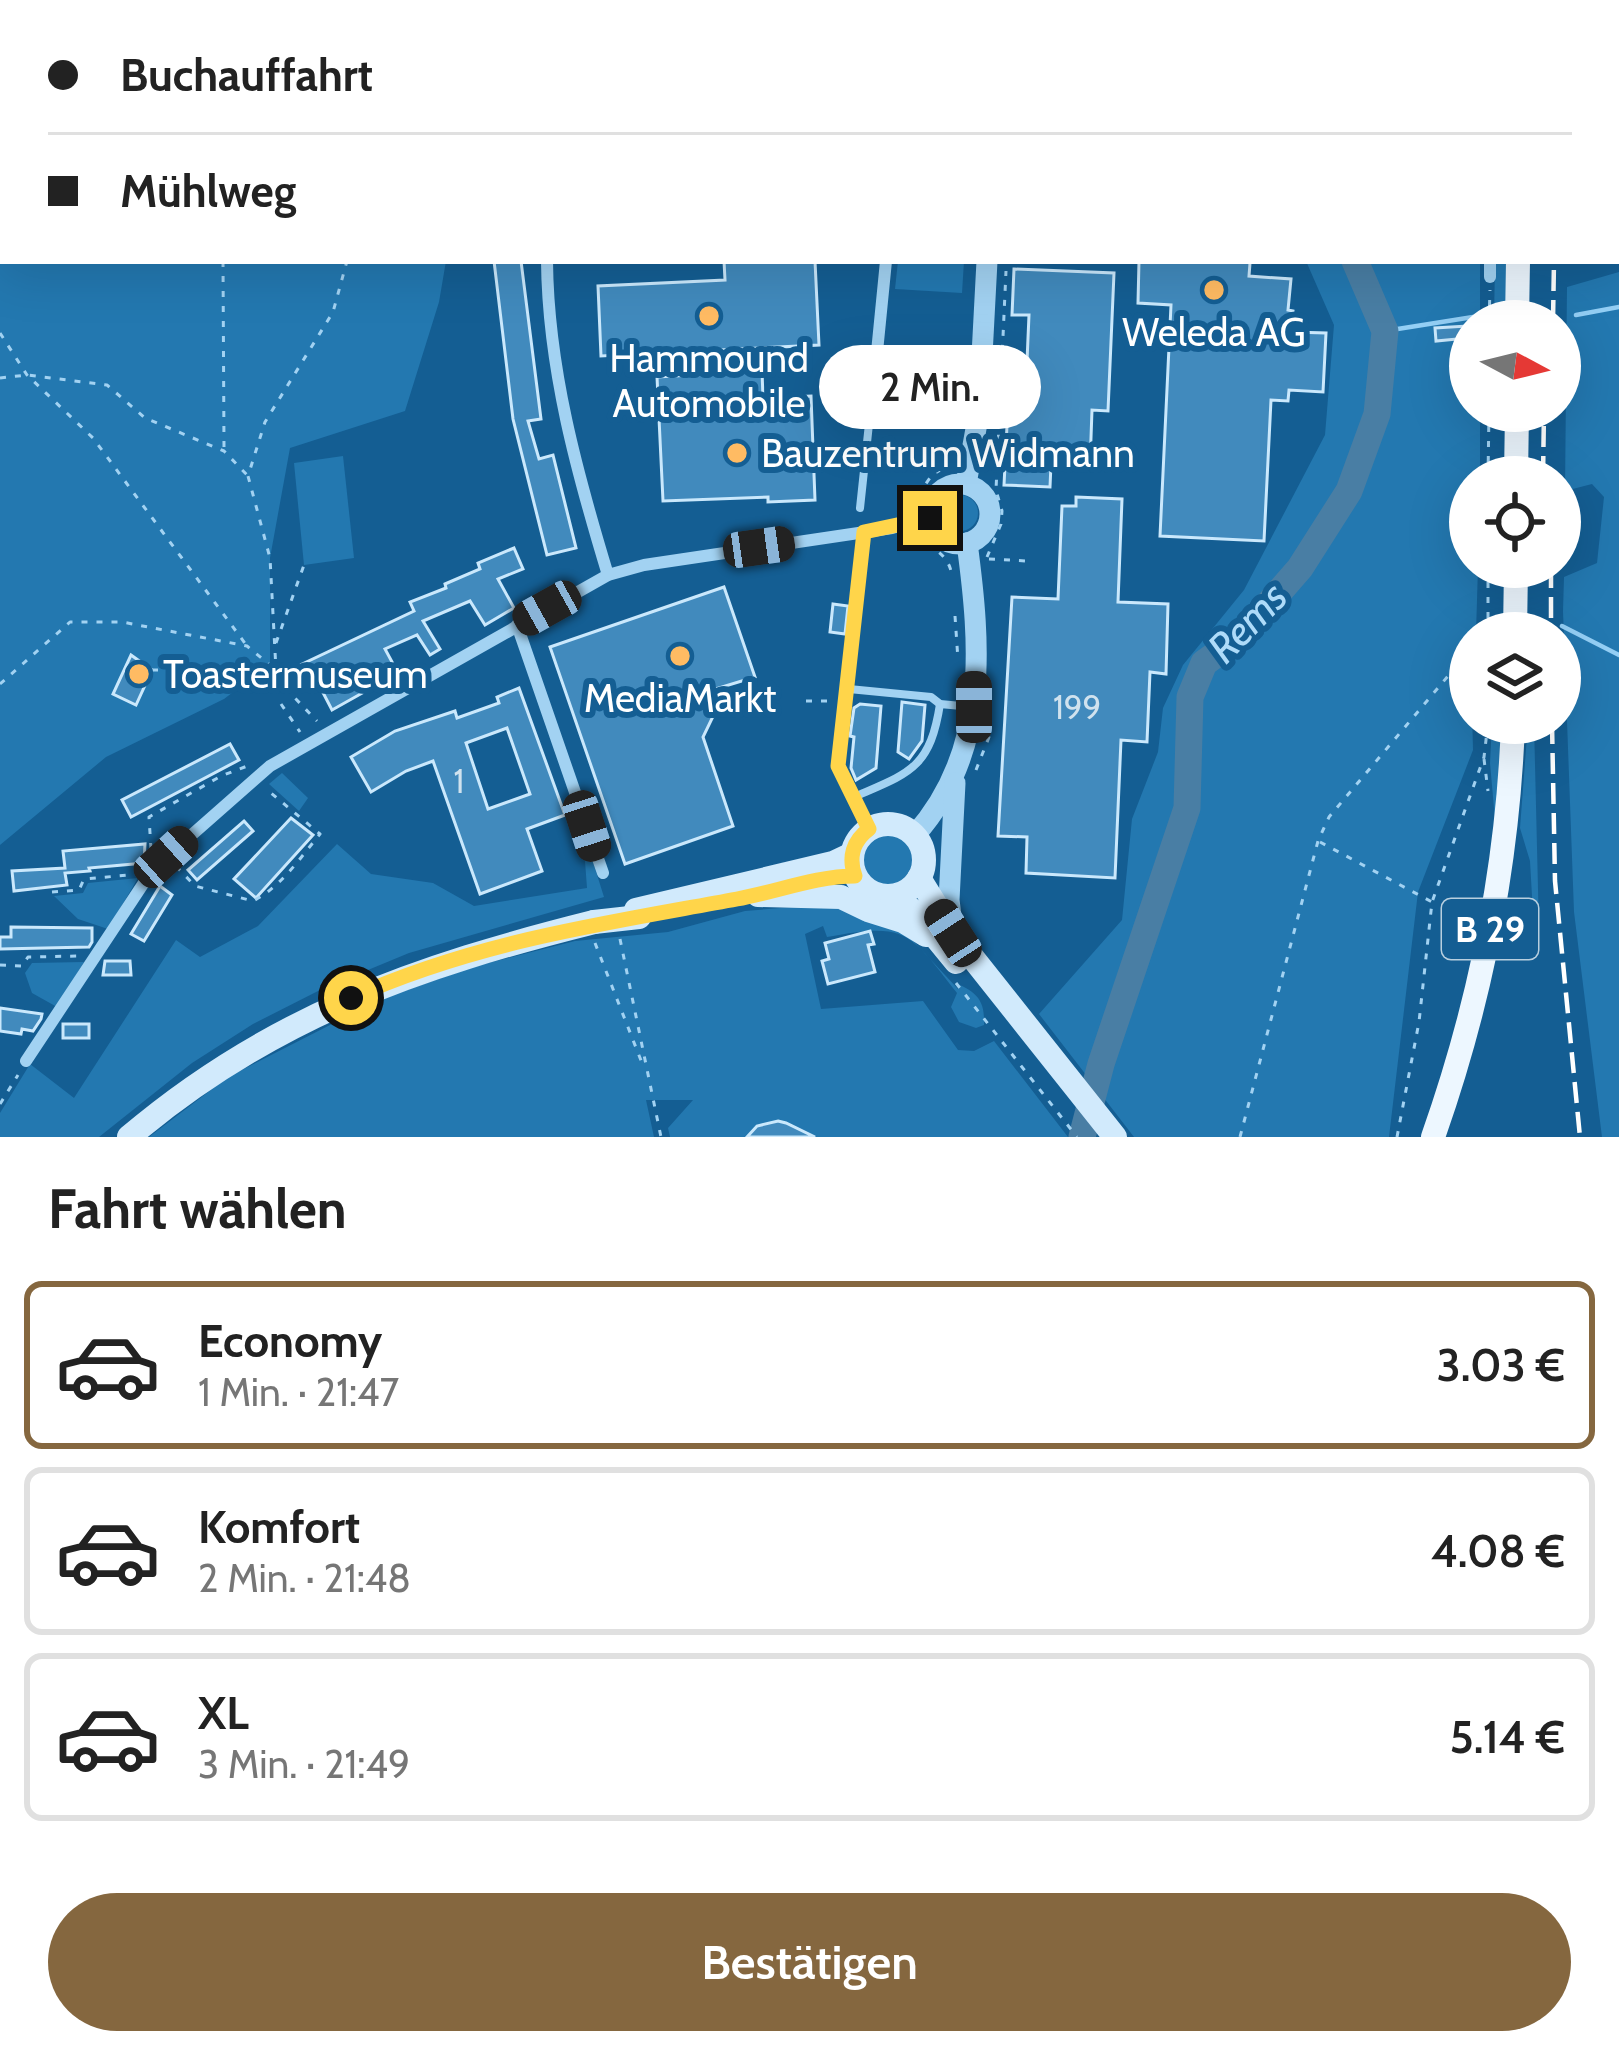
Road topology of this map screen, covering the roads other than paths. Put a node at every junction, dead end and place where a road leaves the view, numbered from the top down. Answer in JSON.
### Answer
{"nodes":[{"id":1,"x":547,"y":264,"type":"edge"},
{"id":2,"x":886,"y":264,"type":"edge"},
{"id":3,"x":987,"y":264,"type":"edge"},
{"id":4,"x":1490,"y":264,"type":"edge"},
{"id":5,"x":1518,"y":264,"type":"edge"},
{"id":6,"x":1490,"y":277,"type":"road end"},
{"id":7,"x":1517,"y":300,"type":"edge"},
{"id":8,"x":876,"y":362,"type":"dead end"},
{"id":9,"x":981,"y":371,"type":"junction"},
{"id":10,"x":966,"y":484,"type":"junction"},
{"id":11,"x":860,"y":508,"type":"dead end"},
{"id":12,"x":930,"y":518,"type":"junction"},
{"id":13,"x":864,"y":532,"type":"junction"},
{"id":14,"x":967,"y":543,"type":"junction"},
{"id":15,"x":608,"y":575,"type":"junction"},
{"id":16,"x":517,"y":625,"type":"junction"},
{"id":17,"x":849,"y":689,"type":"junction"},
{"id":18,"x":940,"y":704,"type":"junction"},
{"id":19,"x":974,"y":707,"type":"junction"},
{"id":20,"x":1512,"y":744,"type":"edge"},
{"id":21,"x":956,"y":776,"type":"junction"},
{"id":22,"x":854,"y":797,"type":"junction"},
{"id":23,"x":869,"y":829,"type":"junction"},
{"id":24,"x":915,"y":835,"type":"junction"},
{"id":25,"x":854,"y":865,"type":"junction"},
{"id":26,"x":603,"y":873,"type":"dead end"},
{"id":27,"x":919,"y":878,"type":"junction"},
{"id":28,"x":758,"y":896,"type":"junction"},
{"id":29,"x":892,"y":896,"type":"junction"},
{"id":30,"x":638,"y":914,"type":"junction"},
{"id":31,"x":947,"y":939,"type":"junction"},
{"id":32,"x":26,"y":1061,"type":"road end"},
{"id":33,"x":1051,"y":1079,"type":"junction"},
{"id":34,"x":1435,"y":1134,"type":"edge"},
{"id":35,"x":129,"y":1137,"type":"edge"},
{"id":36,"x":1095,"y":1137,"type":"edge"},
{"id":37,"x":1115,"y":1137,"type":"edge"}],
"edges":[{"from":1,"to":15,"type":"street"},
{"from":2,"to":8,"type":"street"},
{"from":3,"to":9,"type":"street"},
{"from":4,"to":6,"type":"street"},
{"from":5,"to":7,"type":"main road"},
{"from":9,"to":10,"type":"street"},
{"from":9,"to":11,"type":"lane"},
{"from":10,"to":12,"type":"street"},
{"from":10,"to":14,"type":"street"},
{"from":12,"to":13,"type":"street"},
{"from":12,"to":14,"type":"street"},
{"from":13,"to":15,"type":"street"},
{"from":13,"to":17,"type":"lane"},
{"from":14,"to":19,"type":"street"},
{"from":15,"to":16,"type":"street"},
{"from":16,"to":26,"type":"street"},
{"from":16,"to":32,"type":"street"},
{"from":17,"to":18,"type":"lane"},
{"from":17,"to":22,"type":"lane"},
{"from":18,"to":19,"type":"lane"},
{"from":18,"to":22,"type":"lane"},
{"from":19,"to":21,"type":"street"},
{"from":20,"to":34,"type":"main road","number":"B 29"},
{"from":21,"to":24,"type":"street"},
{"from":21,"to":31,"type":"street"},
{"from":22,"to":23,"type":"lane"},
{"from":23,"to":24,"type":"main road"},
{"from":23,"to":25,"type":"main road"},
{"from":24,"to":27,"type":"main road"},
{"from":25,"to":28,"type":"main road"},
{"from":25,"to":29,"type":"main road"},
{"from":25,"to":30,"type":"main road"},
{"from":27,"to":29,"type":"main road"},
{"from":27,"to":31,"type":"main road"},
{"from":28,"to":30,"type":"main road"},
{"from":28,"to":31,"type":"main road"},
{"from":29,"to":31,"type":"main road"},
{"from":30,"to":35,"type":"main road","bridge":true},
{"from":31,"to":33,"type":"main road"},
{"from":33,"to":36,"type":"main road"},
{"from":33,"to":37,"type":"main road"}]}
